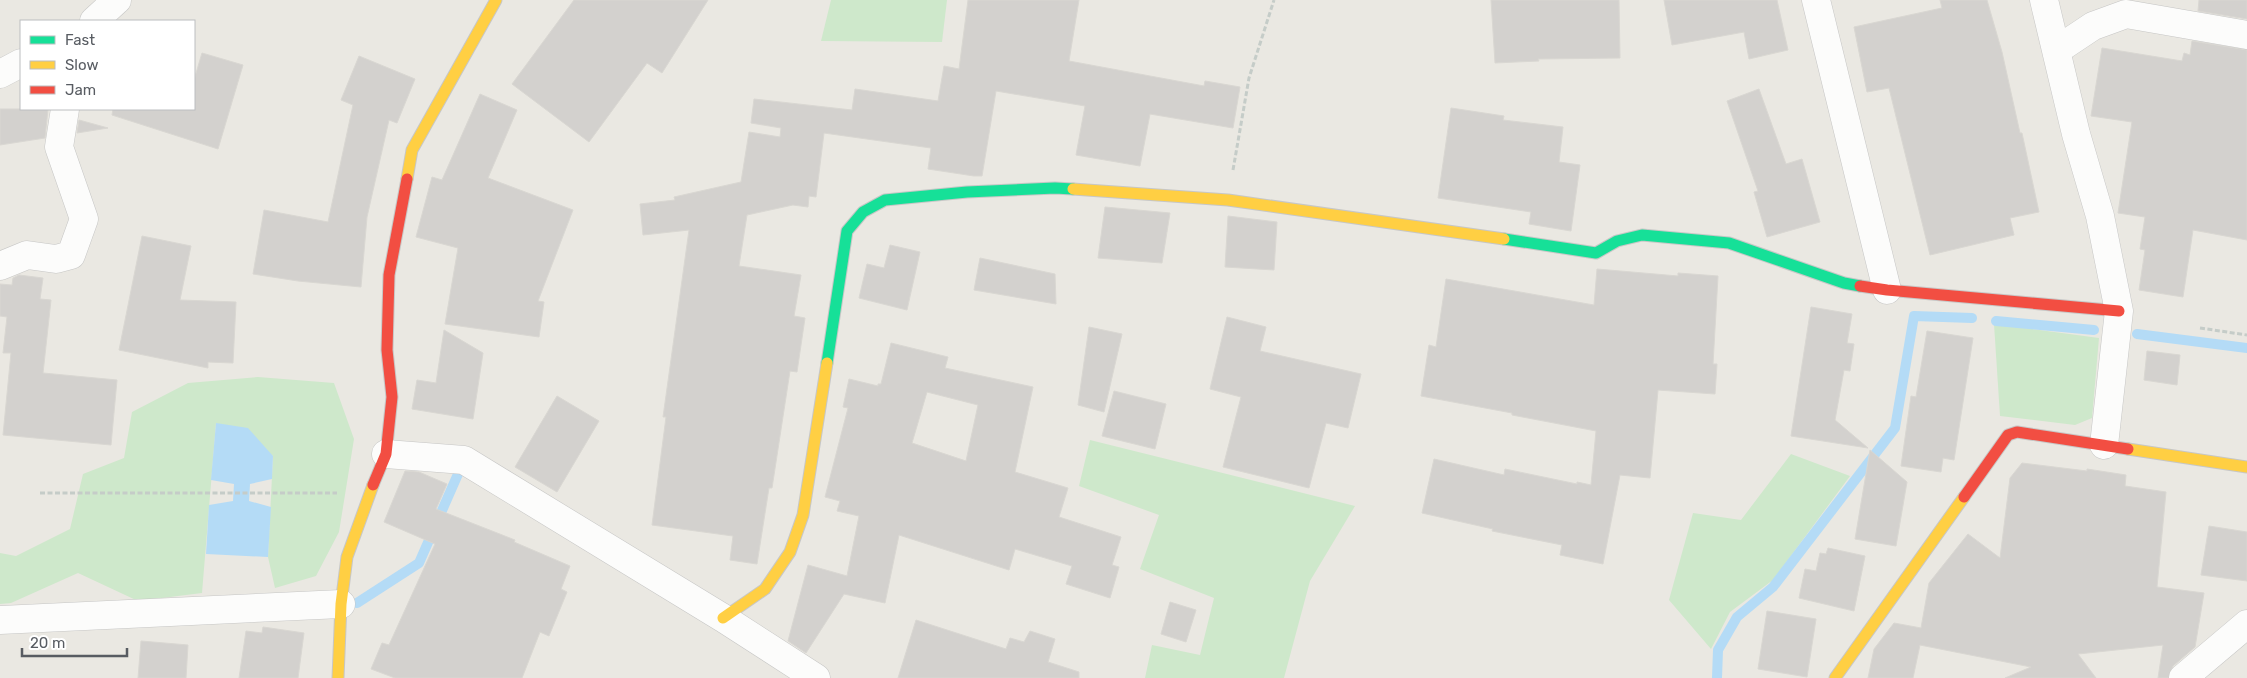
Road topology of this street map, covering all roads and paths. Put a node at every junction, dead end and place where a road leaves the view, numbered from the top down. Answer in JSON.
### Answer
{"nodes":[{"id":1,"x":117,"y":0,"type":"edge"},
{"id":2,"x":496,"y":0,"type":"edge"},
{"id":3,"x":1274,"y":0,"type":"edge"},
{"id":4,"x":1816,"y":0,"type":"edge"},
{"id":5,"x":2044,"y":0,"type":"edge"},
{"id":6,"x":95,"y":20,"type":"edge"},
{"id":7,"x":2247,"y":35,"type":"edge"},
{"id":8,"x":2057,"y":50,"type":"junction"},
{"id":9,"x":20,"y":64,"type":"edge"},
{"id":10,"x":0,"y":74,"type":"edge"},
{"id":11,"x":65,"y":110,"type":"edge"},
{"id":12,"x":1228,"y":200,"type":"junction"},
{"id":13,"x":0,"y":266,"type":"edge"},
{"id":14,"x":1887,"y":290,"type":"junction"},
{"id":15,"x":2119,"y":311,"type":"junction"},
{"id":16,"x":2200,"y":328,"type":"dead end"},
{"id":17,"x":2247,"y":335,"type":"edge"},
{"id":18,"x":2104,"y":445,"type":"junction"},
{"id":19,"x":386,"y":454,"type":"junction"},
{"id":20,"x":2247,"y":468,"type":"edge"},
{"id":21,"x":40,"y":493,"type":"dead end"},
{"id":22,"x":369,"y":494,"type":"junction"},
{"id":23,"x":341,"y":604,"type":"junction"},
{"id":24,"x":723,"y":618,"type":"junction"},
{"id":25,"x":0,"y":620,"type":"edge"},
{"id":26,"x":2247,"y":624,"type":"edge"},
{"id":27,"x":338,"y":678,"type":"edge"},
{"id":28,"x":816,"y":678,"type":"edge"},
{"id":29,"x":1835,"y":678,"type":"edge"},
{"id":30,"x":2183,"y":678,"type":"edge"}],
"edges":[{"from":1,"to":6,"type":"street"},
{"from":2,"to":19,"type":"street"},
{"from":3,"to":12,"type":"path"},
{"from":4,"to":14,"type":"street"},
{"from":5,"to":8,"type":"street"},
{"from":7,"to":8,"type":"street"},
{"from":8,"to":15,"type":"street"},
{"from":9,"to":10,"type":"street"},
{"from":11,"to":13,"type":"street"},
{"from":12,"to":14,"type":"street"},
{"from":12,"to":24,"type":"street"},
{"from":14,"to":15,"type":"street"},
{"from":15,"to":18,"type":"street"},
{"from":16,"to":17,"type":"path"},
{"from":18,"to":20,"type":"street"},
{"from":18,"to":29,"type":"street"},
{"from":19,"to":22,"type":"street"},
{"from":19,"to":24,"type":"street"},
{"from":21,"to":22,"type":"path"},
{"from":22,"to":23,"type":"street"},
{"from":23,"to":25,"type":"street"},
{"from":23,"to":27,"type":"street"},
{"from":24,"to":28,"type":"street"},
{"from":26,"to":30,"type":"street"}]}
